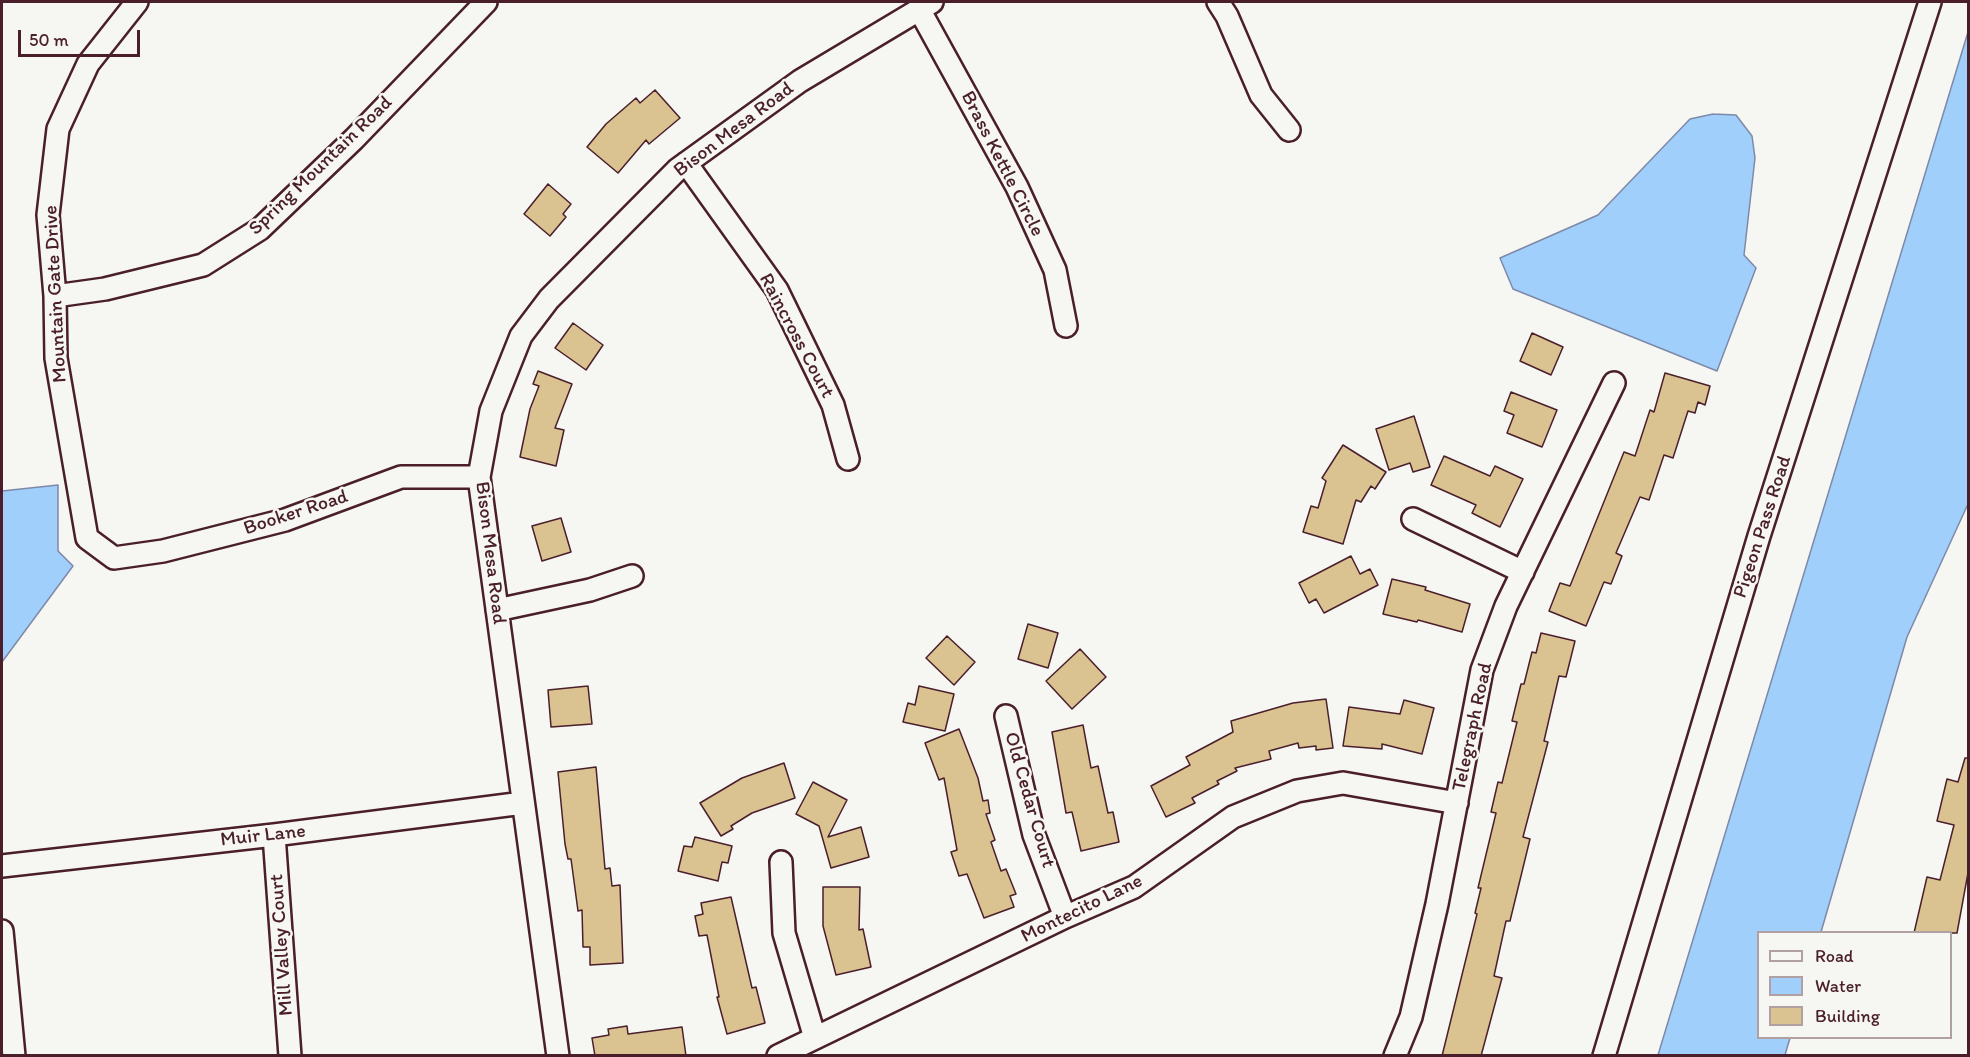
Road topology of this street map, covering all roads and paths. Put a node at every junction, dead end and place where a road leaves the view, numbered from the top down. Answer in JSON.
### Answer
{"nodes":[{"id":1,"x":137,"y":2,"type":"edge"},
{"id":2,"x":486,"y":2,"type":"edge"},
{"id":3,"x":1218,"y":2,"type":"edge"},
{"id":4,"x":1930,"y":2,"type":"edge"},
{"id":5,"x":926,"y":5,"type":"edge"},
{"id":6,"x":1289,"y":130,"type":"dead end"},
{"id":7,"x":686,"y":163,"type":"junction"},
{"id":8,"x":55,"y":296,"type":"junction"},
{"id":9,"x":1066,"y":326,"type":"dead end"},
{"id":10,"x":1614,"y":383,"type":"dead end"},
{"id":11,"x":848,"y":459,"type":"dead end"},
{"id":12,"x":479,"y":477,"type":"junction"},
{"id":13,"x":1413,"y":519,"type":"dead end"},
{"id":14,"x":114,"y":558,"type":"joint"},
{"id":15,"x":1523,"y":572,"type":"junction"},
{"id":16,"x":632,"y":576,"type":"dead end"},
{"id":17,"x":497,"y":610,"type":"junction"},
{"id":18,"x":1006,"y":716,"type":"dead end"},
{"id":19,"x":523,"y":803,"type":"junction"},
{"id":20,"x":1457,"y":803,"type":"junction"},
{"id":21,"x":274,"y":836,"type":"junction"},
{"id":22,"x":781,"y":862,"type":"dead end"},
{"id":23,"x":2,"y":866,"type":"edge"},
{"id":24,"x":1065,"y":917,"type":"junction"},
{"id":25,"x":2,"y":931,"type":"edge"},
{"id":26,"x":815,"y":1038,"type":"junction"},
{"id":27,"x":14,"y":1056,"type":"edge"},
{"id":28,"x":290,"y":1056,"type":"edge"},
{"id":29,"x":558,"y":1056,"type":"edge"},
{"id":30,"x":778,"y":1056,"type":"edge"},
{"id":31,"x":1395,"y":1056,"type":"edge"},
{"id":32,"x":1604,"y":1056,"type":"edge"}],
"edges":[{"from":1,"to":8,"type":"street","name":"Mountain Gate Drive"},
{"from":2,"to":8,"type":"street","name":"Spring Mountain Road"},
{"from":3,"to":6,"type":"street"},
{"from":4,"to":32,"type":"street","name":"Pigeon Pass Road"},
{"from":5,"to":7,"type":"street","name":"Bison Mesa Road"},
{"from":5,"to":9,"type":"street","name":"Brass Kettle Circle"},
{"from":7,"to":11,"type":"street","name":"Raincross Court"},
{"from":7,"to":12,"type":"street","name":"Bison Mesa Road"},
{"from":8,"to":14,"type":"street","name":"Mountain Gate Drive"},
{"from":10,"to":15,"type":"street","name":"Telegraph Road"},
{"from":12,"to":14,"type":"street","name":"Booker Road"},
{"from":12,"to":17,"type":"street","name":"Bison Mesa Road"},
{"from":13,"to":15,"type":"street"},
{"from":15,"to":20,"type":"street","name":"Telegraph Road"},
{"from":16,"to":17,"type":"street"},
{"from":17,"to":19,"type":"street","name":"Bison Mesa Road"},
{"from":18,"to":24,"type":"street","name":"Old Cedar Court"},
{"from":19,"to":21,"type":"street","name":"Muir Lane"},
{"from":19,"to":29,"type":"street","name":"Bison Mesa Road"},
{"from":20,"to":24,"type":"street","name":"Montecito Lane"},
{"from":20,"to":31,"type":"street","name":"Telegraph Road"},
{"from":21,"to":23,"type":"street","name":"Muir Lane"},
{"from":21,"to":28,"type":"street","name":"Mill Valley Court"},
{"from":22,"to":26,"type":"street"},
{"from":24,"to":26,"type":"street","name":"Montecito Lane"},
{"from":25,"to":27,"type":"street"},
{"from":26,"to":30,"type":"street","name":"Montecito Lane"}]}
